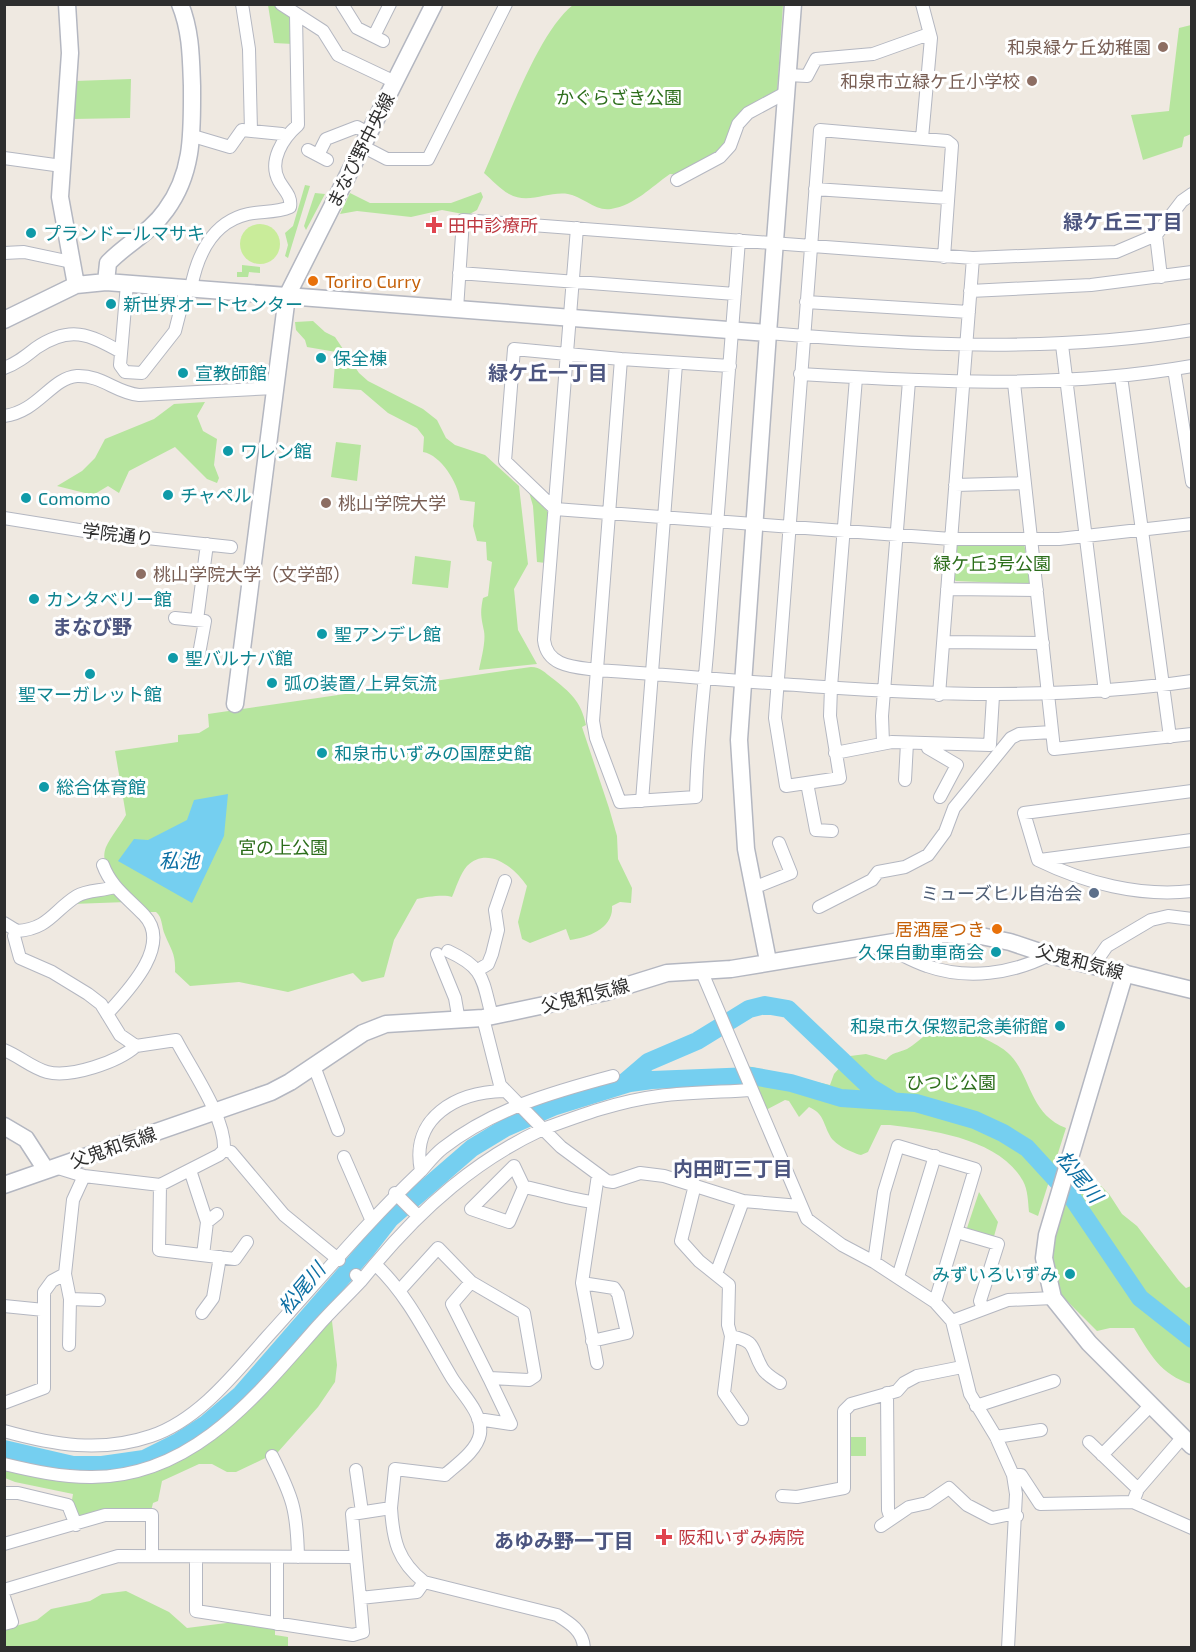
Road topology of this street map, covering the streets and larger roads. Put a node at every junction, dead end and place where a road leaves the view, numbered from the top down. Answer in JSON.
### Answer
{"nodes":[{"id":1,"x":67,"y":4,"type":"edge"},
{"id":2,"x":180,"y":4,"type":"edge"},
{"id":3,"x":242,"y":4,"type":"edge"},
{"id":4,"x":281,"y":4,"type":"edge"},
{"id":5,"x":342,"y":4,"type":"edge"},
{"id":6,"x":390,"y":4,"type":"edge"},
{"id":7,"x":434,"y":4,"type":"edge"},
{"id":8,"x":506,"y":4,"type":"edge"},
{"id":9,"x":793,"y":4,"type":"edge"},
{"id":10,"x":922,"y":4,"type":"edge"},
{"id":11,"x":296,"y":15,"type":"junction"},
{"id":12,"x":930,"y":34,"type":"junction"},
{"id":13,"x":788,"y":75,"type":"junction"},
{"id":14,"x":395,"y":82,"type":"junction"},
{"id":15,"x":787,"y":92,"type":"junction"},
{"id":16,"x":250,"y":131,"type":"junction"},
{"id":17,"x":193,"y":136,"type":"junction"},
{"id":18,"x":285,"y":137,"type":"junction"},
{"id":19,"x":922,"y":138,"type":"junction"},
{"id":20,"x":365,"y":140,"type":"junction"},
{"id":21,"x":318,"y":155,"type":"dead end"},
{"id":22,"x":4,"y":158,"type":"edge"},
{"id":23,"x":62,"y":166,"type":"junction"},
{"id":24,"x":677,"y":180,"type":"dead end"},
{"id":25,"x":815,"y":189,"type":"junction"},
{"id":26,"x":1191,"y":194,"type":"edge"},
{"id":27,"x":948,"y":198,"type":"junction"},
{"id":28,"x":577,"y":228,"type":"junction"},
{"id":29,"x":1156,"y":235,"type":"junction"},
{"id":30,"x":740,"y":240,"type":"junction"},
{"id":31,"x":775,"y":243,"type":"junction"},
{"id":32,"x":811,"y":246,"type":"junction"},
{"id":33,"x":4,"y":253,"type":"edge"},
{"id":34,"x":944,"y":257,"type":"junction"},
{"id":35,"x":973,"y":258,"type":"junction"},
{"id":36,"x":71,"y":262,"type":"junction"},
{"id":37,"x":459,"y":273,"type":"junction"},
{"id":38,"x":1191,"y":273,"type":"edge"},
{"id":39,"x":1161,"y":276,"type":"junction"},
{"id":40,"x":573,"y":281,"type":"junction"},
{"id":41,"x":106,"y":282,"type":"junction"},
{"id":42,"x":127,"y":284,"type":"junction"},
{"id":43,"x":76,"y":285,"type":"junction"},
{"id":44,"x":188,"y":288,"type":"junction"},
{"id":45,"x":970,"y":291,"type":"junction"},
{"id":46,"x":735,"y":294,"type":"junction"},
{"id":47,"x":287,"y":296,"type":"junction"},
{"id":48,"x":806,"y":302,"type":"junction"},
{"id":49,"x":457,"y":309,"type":"junction"},
{"id":50,"x":969,"y":312,"type":"junction"},
{"id":51,"x":570,"y":317,"type":"junction"},
{"id":52,"x":4,"y":320,"type":"edge"},
{"id":53,"x":1191,"y":330,"type":"edge"},
{"id":54,"x":733,"y":331,"type":"junction"},
{"id":55,"x":768,"y":333,"type":"junction"},
{"id":56,"x":803,"y":336,"type":"junction"},
{"id":57,"x":1062,"y":345,"type":"junction"},
{"id":58,"x":966,"y":346,"type":"junction"},
{"id":59,"x":121,"y":352,"type":"junction"},
{"id":60,"x":567,"y":354,"type":"junction"},
{"id":61,"x":621,"y":359,"type":"junction"},
{"id":62,"x":676,"y":364,"type":"junction"},
{"id":63,"x":730,"y":366,"type":"junction"},
{"id":64,"x":1191,"y":366,"type":"edge"},
{"id":65,"x":4,"y":368,"type":"edge"},
{"id":66,"x":1174,"y":369,"type":"junction"},
{"id":67,"x":800,"y":374,"type":"junction"},
{"id":68,"x":1121,"y":376,"type":"junction"},
{"id":69,"x":856,"y":378,"type":"junction"},
{"id":70,"x":909,"y":381,"type":"junction"},
{"id":71,"x":1065,"y":381,"type":"junction"},
{"id":72,"x":963,"y":383,"type":"junction"},
{"id":73,"x":1014,"y":383,"type":"junction"},
{"id":74,"x":275,"y":388,"type":"junction"},
{"id":75,"x":4,"y":416,"type":"edge"},
{"id":76,"x":1191,"y":482,"type":"edge"},
{"id":77,"x":1025,"y":483,"type":"junction"},
{"id":78,"x":955,"y":485,"type":"junction"},
{"id":79,"x":555,"y":509,"type":"junction"},
{"id":80,"x":609,"y":513,"type":"junction"},
{"id":81,"x":4,"y":518,"type":"edge"},
{"id":82,"x":664,"y":518,"type":"junction"},
{"id":83,"x":717,"y":522,"type":"junction"},
{"id":84,"x":1191,"y":524,"type":"edge"},
{"id":85,"x":753,"y":525,"type":"junction"},
{"id":86,"x":789,"y":528,"type":"junction"},
{"id":87,"x":1142,"y":531,"type":"junction"},
{"id":88,"x":843,"y":532,"type":"junction"},
{"id":89,"x":897,"y":536,"type":"junction"},
{"id":90,"x":1086,"y":536,"type":"junction"},
{"id":91,"x":1031,"y":538,"type":"junction"},
{"id":92,"x":951,"y":539,"type":"junction"},
{"id":93,"x":207,"y":544,"type":"junction"},
{"id":94,"x":231,"y":547,"type":"dead end"},
{"id":95,"x":947,"y":589,"type":"junction"},
{"id":96,"x":1037,"y":590,"type":"junction"},
{"id":97,"x":175,"y":618,"type":"dead end"},
{"id":98,"x":197,"y":620,"type":"junction"},
{"id":99,"x":943,"y":642,"type":"junction"},
{"id":100,"x":1043,"y":643,"type":"junction"},
{"id":101,"x":199,"y":654,"type":"dead end"},
{"id":102,"x":597,"y":670,"type":"junction"},
{"id":103,"x":652,"y":673,"type":"junction"},
{"id":104,"x":705,"y":678,"type":"junction"},
{"id":105,"x":741,"y":680,"type":"junction"},
{"id":106,"x":1191,"y":681,"type":"edge"},
{"id":107,"x":777,"y":683,"type":"junction"},
{"id":108,"x":1164,"y":685,"type":"junction"},
{"id":109,"x":831,"y":687,"type":"junction"},
{"id":110,"x":885,"y":692,"type":"junction"},
{"id":111,"x":1105,"y":692,"type":"junction"},
{"id":112,"x":939,"y":695,"type":"junction"},
{"id":113,"x":1047,"y":695,"type":"junction"},
{"id":114,"x":993,"y":696,"type":"junction"},
{"id":115,"x":235,"y":704,"type":"dead end"},
{"id":116,"x":1052,"y":732,"type":"junction"},
{"id":117,"x":1191,"y":735,"type":"edge"},
{"id":118,"x":1170,"y":737,"type":"junction"},
{"id":119,"x":883,"y":743,"type":"junction"},
{"id":120,"x":907,"y":743,"type":"junction"},
{"id":121,"x":928,"y":744,"type":"junction"},
{"id":122,"x":835,"y":753,"type":"junction"},
{"id":123,"x":905,"y":780,"type":"dead end"},
{"id":124,"x":807,"y":783,"type":"junction"},
{"id":125,"x":1191,"y":791,"type":"edge"},
{"id":126,"x":940,"y":797,"type":"dead end"},
{"id":127,"x":642,"y":801,"type":"junction"},
{"id":128,"x":832,"y":831,"type":"dead end"},
{"id":129,"x":1191,"y":840,"type":"edge"},
{"id":130,"x":779,"y":843,"type":"dead end"},
{"id":131,"x":1038,"y":860,"type":"junction"},
{"id":132,"x":103,"y":865,"type":"dead end"},
{"id":133,"x":505,"y":881,"type":"dead end"},
{"id":134,"x":114,"y":887,"type":"junction"},
{"id":135,"x":753,"y":888,"type":"junction"},
{"id":136,"x":1191,"y":891,"type":"edge"},
{"id":137,"x":819,"y":907,"type":"dead end"},
{"id":138,"x":1191,"y":920,"type":"edge"},
{"id":139,"x":4,"y":923,"type":"edge"},
{"id":140,"x":17,"y":931,"type":"junction"},
{"id":141,"x":880,"y":944,"type":"junction"},
{"id":142,"x":1049,"y":955,"type":"junction"},
{"id":143,"x":768,"y":961,"type":"junction"},
{"id":144,"x":1093,"y":966,"type":"junction"},
{"id":145,"x":478,"y":970,"type":"junction"},
{"id":146,"x":701,"y":970,"type":"junction"},
{"id":147,"x":1125,"y":973,"type":"junction"},
{"id":148,"x":1191,"y":990,"type":"edge"},
{"id":149,"x":107,"y":1014,"type":"junction"},
{"id":150,"x":488,"y":1017,"type":"junction"},
{"id":151,"x":459,"y":1021,"type":"junction"},
{"id":152,"x":136,"y":1046,"type":"junction"},
{"id":153,"x":4,"y":1050,"type":"edge"},
{"id":154,"x":314,"y":1066,"type":"junction"},
{"id":155,"x":612,"y":1076,"type":"dead end"},
{"id":156,"x":751,"y":1088,"type":"junction"},
{"id":157,"x":504,"y":1091,"type":"junction"},
{"id":158,"x":518,"y":1106,"type":"junction"},
{"id":159,"x":214,"y":1112,"type":"junction"},
{"id":160,"x":4,"y":1126,"type":"edge"},
{"id":161,"x":541,"y":1127,"type":"junction"},
{"id":162,"x":338,"y":1130,"type":"dead end"},
{"id":163,"x":224,"y":1150,"type":"junction"},
{"id":164,"x":935,"y":1156,"type":"junction"},
{"id":165,"x":344,"y":1157,"type":"dead end"},
{"id":166,"x":51,"y":1169,"type":"junction"},
{"id":167,"x":190,"y":1170,"type":"junction"},
{"id":168,"x":421,"y":1171,"type":"junction"},
{"id":169,"x":598,"y":1175,"type":"junction"},
{"id":170,"x":84,"y":1176,"type":"junction"},
{"id":171,"x":4,"y":1185,"type":"edge"},
{"id":172,"x":160,"y":1185,"type":"junction"},
{"id":173,"x":695,"y":1185,"type":"junction"},
{"id":174,"x":524,"y":1187,"type":"junction"},
{"id":175,"x":396,"y":1194,"type":"junction"},
{"id":176,"x":743,"y":1201,"type":"junction"},
{"id":177,"x":594,"y":1202,"type":"junction"},
{"id":178,"x":800,"y":1206,"type":"junction"},
{"id":179,"x":417,"y":1214,"type":"junction"},
{"id":180,"x":371,"y":1219,"type":"junction"},
{"id":181,"x":957,"y":1232,"type":"junction"},
{"id":182,"x":248,"y":1242,"type":"dead end"},
{"id":183,"x":203,"y":1255,"type":"junction"},
{"id":184,"x":220,"y":1257,"type":"junction"},
{"id":185,"x":337,"y":1259,"type":"junction"},
{"id":186,"x":874,"y":1262,"type":"junction"},
{"id":187,"x":375,"y":1264,"type":"junction"},
{"id":188,"x":65,"y":1274,"type":"junction"},
{"id":189,"x":716,"y":1274,"type":"junction"},
{"id":190,"x":898,"y":1277,"type":"junction"},
{"id":191,"x":471,"y":1282,"type":"junction"},
{"id":192,"x":582,"y":1283,"type":"junction"},
{"id":193,"x":399,"y":1291,"type":"junction"},
{"id":194,"x":1053,"y":1298,"type":"junction"},
{"id":195,"x":70,"y":1299,"type":"junction"},
{"id":196,"x":99,"y":1300,"type":"dead end"},
{"id":197,"x":934,"y":1302,"type":"junction"},
{"id":198,"x":4,"y":1306,"type":"edge"},
{"id":199,"x":983,"y":1309,"type":"junction"},
{"id":200,"x":44,"y":1310,"type":"junction"},
{"id":201,"x":202,"y":1313,"type":"dead end"},
{"id":202,"x":952,"y":1320,"type":"junction"},
{"id":203,"x":731,"y":1336,"type":"junction"},
{"id":204,"x":592,"y":1341,"type":"junction"},
{"id":205,"x":69,"y":1345,"type":"dead end"},
{"id":206,"x":597,"y":1363,"type":"dead end"},
{"id":207,"x":962,"y":1367,"type":"junction"},
{"id":208,"x":489,"y":1378,"type":"junction"},
{"id":209,"x":780,"y":1383,"type":"dead end"},
{"id":210,"x":1050,"y":1385,"type":"dead end"},
{"id":211,"x":887,"y":1393,"type":"junction"},
{"id":212,"x":4,"y":1403,"type":"edge"},
{"id":213,"x":976,"y":1406,"type":"junction"},
{"id":214,"x":1150,"y":1406,"type":"junction"},
{"id":215,"x":478,"y":1419,"type":"junction"},
{"id":216,"x":742,"y":1419,"type":"dead end"},
{"id":217,"x":1041,"y":1430,"type":"dead end"},
{"id":218,"x":4,"y":1431,"type":"edge"},
{"id":219,"x":996,"y":1437,"type":"junction"},
{"id":220,"x":1089,"y":1442,"type":"dead end"},
{"id":221,"x":1187,"y":1442,"type":"edge"},
{"id":222,"x":1102,"y":1455,"type":"junction"},
{"id":223,"x":272,"y":1456,"type":"dead end"},
{"id":224,"x":4,"y":1464,"type":"edge"},
{"id":225,"x":356,"y":1470,"type":"dead end"},
{"id":226,"x":1013,"y":1475,"type":"junction"},
{"id":227,"x":1138,"y":1488,"type":"junction"},
{"id":228,"x":4,"y":1493,"type":"edge"},
{"id":229,"x":782,"y":1496,"type":"dead end"},
{"id":230,"x":1133,"y":1502,"type":"junction"},
{"id":231,"x":390,"y":1508,"type":"junction"},
{"id":232,"x":362,"y":1512,"type":"junction"},
{"id":233,"x":1017,"y":1516,"type":"junction"},
{"id":234,"x":76,"y":1525,"type":"junction"},
{"id":235,"x":1191,"y":1528,"type":"edge"},
{"id":236,"x":4,"y":1544,"type":"edge"},
{"id":237,"x":152,"y":1556,"type":"junction"},
{"id":238,"x":196,"y":1557,"type":"junction"},
{"id":239,"x":277,"y":1557,"type":"junction"},
{"id":240,"x":298,"y":1557,"type":"junction"},
{"id":241,"x":356,"y":1557,"type":"junction"},
{"id":242,"x":424,"y":1582,"type":"junction"},
{"id":243,"x":4,"y":1590,"type":"edge"},
{"id":244,"x":4,"y":1597,"type":"edge"},
{"id":245,"x":360,"y":1598,"type":"junction"},
{"id":246,"x":4,"y":1624,"type":"edge"},
{"id":247,"x":277,"y":1624,"type":"junction"},
{"id":248,"x":584,"y":1647,"type":"edge"},
{"id":249,"x":1008,"y":1647,"type":"edge"}],
"edges":[{"from":1,"to":23,"type":"street"},
{"from":2,"to":17,"type":"street"},
{"from":3,"to":16,"type":"street"},
{"from":4,"to":11,"type":"street"},
{"from":5,"to":6,"type":"street"},
{"from":7,"to":14,"type":"street","name":"まなび野中央線"},
{"from":8,"to":20,"type":"street"},
{"from":9,"to":13,"type":"street"},
{"from":10,"to":12,"type":"street"},
{"from":11,"to":14,"type":"street"},
{"from":11,"to":18,"type":"street"},
{"from":12,"to":13,"type":"street"},
{"from":12,"to":19,"type":"street"},
{"from":13,"to":15,"type":"street"},
{"from":14,"to":20,"type":"street","name":"まなび野中央線"},
{"from":15,"to":24,"type":"street"},
{"from":15,"to":31,"type":"street"},
{"from":16,"to":17,"type":"street"},
{"from":16,"to":18,"type":"street"},
{"from":17,"to":41,"type":"street"},
{"from":18,"to":44,"type":"street"},
{"from":19,"to":25,"type":"street"},
{"from":19,"to":27,"type":"street"},
{"from":20,"to":21,"type":"street"},
{"from":20,"to":47,"type":"street","name":"まなび野中央線"},
{"from":22,"to":23,"type":"street"},
{"from":23,"to":36,"type":"street"},
{"from":25,"to":27,"type":"street"},
{"from":25,"to":32,"type":"street"},
{"from":26,"to":29,"type":"street"},
{"from":27,"to":34,"type":"street"},
{"from":28,"to":30,"type":"street"},
{"from":28,"to":37,"type":"street"},
{"from":28,"to":40,"type":"street"},
{"from":29,"to":35,"type":"street"},
{"from":29,"to":39,"type":"street"},
{"from":30,"to":31,"type":"street"},
{"from":30,"to":46,"type":"street"},
{"from":31,"to":32,"type":"street"},
{"from":31,"to":55,"type":"street"},
{"from":32,"to":34,"type":"street"},
{"from":32,"to":48,"type":"street"},
{"from":33,"to":36,"type":"street"},
{"from":34,"to":35,"type":"street"},
{"from":35,"to":45,"type":"street"},
{"from":36,"to":43,"type":"street"},
{"from":37,"to":40,"type":"street"},
{"from":37,"to":49,"type":"street"},
{"from":38,"to":39,"type":"street"},
{"from":39,"to":45,"type":"street"},
{"from":40,"to":46,"type":"street"},
{"from":40,"to":51,"type":"street"},
{"from":41,"to":42,"type":"street"},
{"from":41,"to":43,"type":"street"},
{"from":42,"to":44,"type":"street"},
{"from":42,"to":59,"type":"street"},
{"from":43,"to":52,"type":"street"},
{"from":44,"to":47,"type":"street"},
{"from":44,"to":59,"type":"street"},
{"from":45,"to":50,"type":"street"},
{"from":46,"to":54,"type":"street"},
{"from":47,"to":49,"type":"street"},
{"from":47,"to":74,"type":"street","name":"まなび野中央線"},
{"from":48,"to":50,"type":"street"},
{"from":48,"to":56,"type":"street"},
{"from":49,"to":51,"type":"street"},
{"from":50,"to":58,"type":"street"},
{"from":51,"to":54,"type":"street"},
{"from":51,"to":60,"type":"street"},
{"from":53,"to":57,"type":"street"},
{"from":54,"to":55,"type":"street"},
{"from":54,"to":63,"type":"street"},
{"from":55,"to":56,"type":"street"},
{"from":55,"to":85,"type":"street"},
{"from":56,"to":58,"type":"street"},
{"from":56,"to":67,"type":"street"},
{"from":57,"to":58,"type":"street"},
{"from":57,"to":71,"type":"street"},
{"from":58,"to":72,"type":"street"},
{"from":59,"to":65,"type":"street"},
{"from":60,"to":61,"type":"street"},
{"from":60,"to":79,"type":"street"},
{"from":60,"to":79,"type":"street"},
{"from":61,"to":62,"type":"street"},
{"from":61,"to":80,"type":"street"},
{"from":62,"to":63,"type":"street"},
{"from":62,"to":82,"type":"street"},
{"from":63,"to":83,"type":"street"},
{"from":64,"to":66,"type":"street"},
{"from":66,"to":68,"type":"street"},
{"from":66,"to":76,"type":"street"},
{"from":67,"to":69,"type":"street"},
{"from":67,"to":86,"type":"street"},
{"from":68,"to":71,"type":"street"},
{"from":68,"to":87,"type":"street"},
{"from":69,"to":70,"type":"street"},
{"from":69,"to":88,"type":"street"},
{"from":70,"to":72,"type":"street"},
{"from":70,"to":89,"type":"street"},
{"from":71,"to":73,"type":"street"},
{"from":71,"to":90,"type":"street"},
{"from":72,"to":73,"type":"street"},
{"from":72,"to":78,"type":"street"},
{"from":73,"to":77,"type":"street"},
{"from":74,"to":75,"type":"street"},
{"from":74,"to":115,"type":"street","name":"まなび野中央線"},
{"from":77,"to":78,"type":"street"},
{"from":77,"to":91,"type":"street"},
{"from":78,"to":92,"type":"street"},
{"from":79,"to":80,"type":"street"},
{"from":79,"to":102,"type":"street"},
{"from":80,"to":82,"type":"street"},
{"from":80,"to":102,"type":"street"},
{"from":81,"to":93,"type":"street","name":"学院通り"},
{"from":82,"to":83,"type":"street"},
{"from":82,"to":103,"type":"street"},
{"from":83,"to":85,"type":"street"},
{"from":83,"to":104,"type":"street"},
{"from":84,"to":87,"type":"street"},
{"from":85,"to":86,"type":"street"},
{"from":85,"to":105,"type":"street"},
{"from":86,"to":88,"type":"street"},
{"from":86,"to":107,"type":"street"},
{"from":87,"to":90,"type":"street"},
{"from":87,"to":108,"type":"street"},
{"from":88,"to":89,"type":"street"},
{"from":88,"to":109,"type":"street"},
{"from":89,"to":92,"type":"street"},
{"from":89,"to":110,"type":"street"},
{"from":90,"to":91,"type":"street"},
{"from":90,"to":111,"type":"street"},
{"from":91,"to":92,"type":"street"},
{"from":91,"to":96,"type":"street"},
{"from":92,"to":95,"type":"street"},
{"from":93,"to":94,"type":"street","name":"学院通り"},
{"from":93,"to":98,"type":"street"},
{"from":95,"to":96,"type":"street"},
{"from":95,"to":99,"type":"street"},
{"from":96,"to":100,"type":"street"},
{"from":97,"to":98,"type":"street"},
{"from":98,"to":101,"type":"street"},
{"from":99,"to":100,"type":"street"},
{"from":99,"to":112,"type":"street"},
{"from":100,"to":113,"type":"street"},
{"from":102,"to":103,"type":"street"},
{"from":102,"to":127,"type":"street"},
{"from":103,"to":104,"type":"street"},
{"from":103,"to":127,"type":"street"},
{"from":104,"to":105,"type":"street"},
{"from":104,"to":127,"type":"street"},
{"from":105,"to":107,"type":"street"},
{"from":105,"to":135,"type":"street"},
{"from":106,"to":108,"type":"street"},
{"from":107,"to":109,"type":"street"},
{"from":107,"to":124,"type":"street"},
{"from":108,"to":111,"type":"street"},
{"from":108,"to":118,"type":"street"},
{"from":109,"to":110,"type":"street"},
{"from":109,"to":122,"type":"street"},
{"from":110,"to":112,"type":"street"},
{"from":110,"to":119,"type":"street"},
{"from":111,"to":113,"type":"street"},
{"from":112,"to":114,"type":"street"},
{"from":113,"to":114,"type":"street"},
{"from":113,"to":116,"type":"street"},
{"from":114,"to":121,"type":"street"},
{"from":116,"to":118,"type":"street"},
{"from":116,"to":137,"type":"street"},
{"from":117,"to":118,"type":"street"},
{"from":119,"to":120,"type":"street"},
{"from":119,"to":122,"type":"street"},
{"from":120,"to":121,"type":"street"},
{"from":120,"to":123,"type":"street"},
{"from":121,"to":126,"type":"street"},
{"from":122,"to":124,"type":"street"},
{"from":124,"to":128,"type":"street"},
{"from":125,"to":131,"type":"street"},
{"from":129,"to":131,"type":"street"},
{"from":130,"to":135,"type":"street"},
{"from":131,"to":136,"type":"street"},
{"from":132,"to":134,"type":"street"},
{"from":133,"to":145,"type":"street"},
{"from":134,"to":140,"type":"street"},
{"from":134,"to":149,"type":"street"},
{"from":135,"to":143,"type":"street"},
{"from":138,"to":144,"type":"street"},
{"from":139,"to":140,"type":"street"},
{"from":140,"to":149,"type":"street"},
{"from":141,"to":142,"type":"street","name":"父鬼和気線"},
{"from":141,"to":142,"type":"street"},
{"from":141,"to":143,"type":"street","name":"父鬼和気線"},
{"from":142,"to":144,"type":"street","name":"父鬼和気線"},
{"from":143,"to":146,"type":"street","name":"父鬼和気線"},
{"from":144,"to":147,"type":"street","name":"父鬼和気線"},
{"from":145,"to":150,"type":"street"},
{"from":145,"to":151,"type":"street"},
{"from":146,"to":150,"type":"street","name":"父鬼和気線"},
{"from":146,"to":156,"type":"street"},
{"from":147,"to":148,"type":"street","name":"父鬼和気線"},
{"from":147,"to":194,"type":"street"},
{"from":149,"to":152,"type":"street"},
{"from":150,"to":151,"type":"street","name":"父鬼和気線"},
{"from":150,"to":157,"type":"street"},
{"from":151,"to":154,"type":"street","name":"父鬼和気線"},
{"from":152,"to":153,"type":"street"},
{"from":152,"to":159,"type":"street"},
{"from":154,"to":159,"type":"street","name":"父鬼和気線"},
{"from":154,"to":162,"type":"street"},
{"from":155,"to":158,"type":"street"},
{"from":156,"to":161,"type":"street"},
{"from":156,"to":178,"type":"street"},
{"from":157,"to":158,"type":"street"},
{"from":157,"to":168,"type":"street"},
{"from":158,"to":161,"type":"street"},
{"from":158,"to":168,"type":"street"},
{"from":159,"to":163,"type":"street"},
{"from":159,"to":166,"type":"street","name":"父鬼和気線"},
{"from":160,"to":166,"type":"street"},
{"from":161,"to":169,"type":"street"},
{"from":161,"to":179,"type":"street"},
{"from":163,"to":167,"type":"street"},
{"from":163,"to":185,"type":"street"},
{"from":164,"to":181,"type":"street"},
{"from":164,"to":186,"type":"street"},
{"from":164,"to":190,"type":"street"},
{"from":165,"to":180,"type":"street"},
{"from":166,"to":170,"type":"street"},
{"from":166,"to":171,"type":"street","name":"父鬼和気線"},
{"from":167,"to":172,"type":"street"},
{"from":167,"to":183,"type":"street"},
{"from":168,"to":175,"type":"street"},
{"from":169,"to":173,"type":"street"},
{"from":169,"to":177,"type":"street"},
{"from":170,"to":172,"type":"street"},
{"from":170,"to":188,"type":"street"},
{"from":172,"to":183,"type":"street"},
{"from":173,"to":176,"type":"street"},
{"from":173,"to":189,"type":"street"},
{"from":174,"to":174,"type":"street"},
{"from":174,"to":177,"type":"street"},
{"from":175,"to":179,"type":"street"},
{"from":175,"to":180,"type":"street"},
{"from":176,"to":178,"type":"street"},
{"from":176,"to":189,"type":"street"},
{"from":177,"to":192,"type":"street"},
{"from":178,"to":186,"type":"street"},
{"from":179,"to":187,"type":"street"},
{"from":180,"to":185,"type":"street"},
{"from":181,"to":197,"type":"street"},
{"from":181,"to":199,"type":"street"},
{"from":182,"to":184,"type":"street"},
{"from":183,"to":184,"type":"street"},
{"from":184,"to":201,"type":"street"},
{"from":185,"to":218,"type":"street"},
{"from":186,"to":190,"type":"street"},
{"from":187,"to":193,"type":"street"},
{"from":187,"to":224,"type":"street"},
{"from":188,"to":195,"type":"street"},
{"from":188,"to":200,"type":"street"},
{"from":189,"to":203,"type":"street"},
{"from":190,"to":197,"type":"street"},
{"from":191,"to":193,"type":"street"},
{"from":191,"to":208,"type":"street"},
{"from":191,"to":208,"type":"street"},
{"from":192,"to":204,"type":"street"},
{"from":192,"to":204,"type":"street"},
{"from":193,"to":215,"type":"street"},
{"from":194,"to":199,"type":"street"},
{"from":194,"to":214,"type":"street"},
{"from":195,"to":196,"type":"street"},
{"from":195,"to":205,"type":"street"},
{"from":197,"to":202,"type":"street"},
{"from":198,"to":200,"type":"street"},
{"from":199,"to":202,"type":"street"},
{"from":200,"to":212,"type":"street"},
{"from":202,"to":207,"type":"street"},
{"from":203,"to":209,"type":"street"},
{"from":203,"to":216,"type":"street"},
{"from":204,"to":206,"type":"street"},
{"from":207,"to":211,"type":"street"},
{"from":207,"to":213,"type":"street"},
{"from":208,"to":215,"type":"street"},
{"from":210,"to":213,"type":"street"},
{"from":211,"to":229,"type":"street"},
{"from":211,"to":233,"type":"street"},
{"from":213,"to":219,"type":"street"},
{"from":214,"to":221,"type":"street"},
{"from":214,"to":222,"type":"street"},
{"from":215,"to":231,"type":"street"},
{"from":217,"to":219,"type":"street"},
{"from":219,"to":226,"type":"street"},
{"from":220,"to":222,"type":"street"},
{"from":221,"to":227,"type":"street"},
{"from":222,"to":227,"type":"street"},
{"from":223,"to":240,"type":"street"},
{"from":225,"to":232,"type":"street"},
{"from":226,"to":230,"type":"street"},
{"from":226,"to":233,"type":"street"},
{"from":227,"to":230,"type":"street"},
{"from":228,"to":234,"type":"street"},
{"from":230,"to":235,"type":"street"},
{"from":231,"to":232,"type":"street"},
{"from":231,"to":242,"type":"street"},
{"from":232,"to":241,"type":"street"},
{"from":233,"to":249,"type":"street"},
{"from":234,"to":236,"type":"street"},
{"from":234,"to":237,"type":"street"},
{"from":237,"to":238,"type":"street"},
{"from":237,"to":243,"type":"street"},
{"from":238,"to":239,"type":"street"},
{"from":238,"to":247,"type":"street"},
{"from":239,"to":240,"type":"street"},
{"from":239,"to":247,"type":"street"},
{"from":240,"to":241,"type":"street"},
{"from":241,"to":245,"type":"street"},
{"from":242,"to":245,"type":"street"},
{"from":242,"to":248,"type":"street"},
{"from":244,"to":246,"type":"street"},
{"from":245,"to":247,"type":"street"}]}
